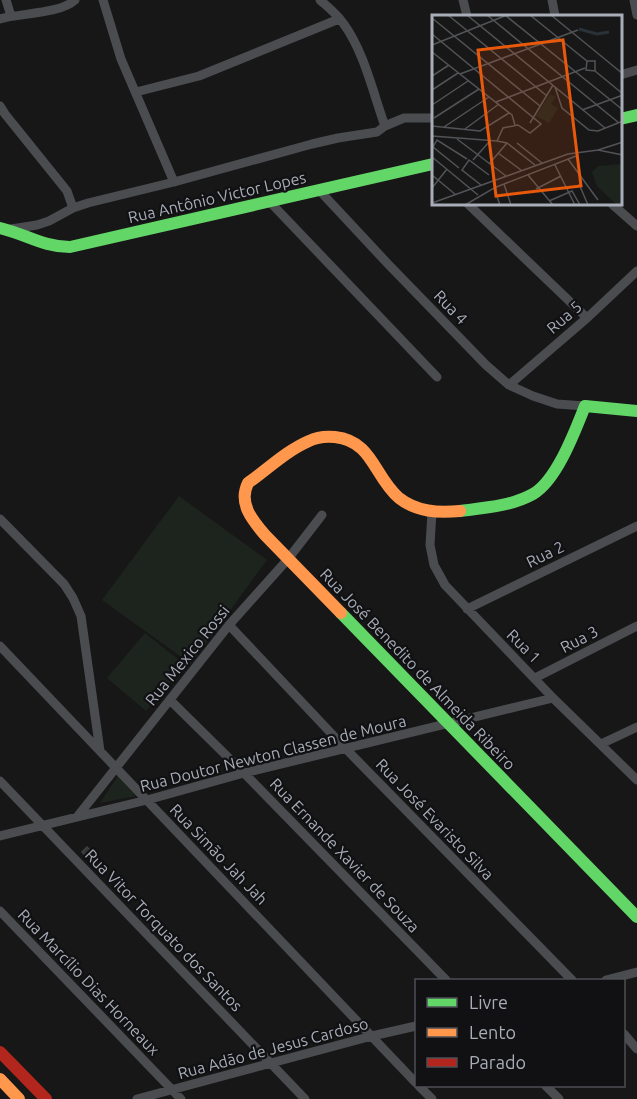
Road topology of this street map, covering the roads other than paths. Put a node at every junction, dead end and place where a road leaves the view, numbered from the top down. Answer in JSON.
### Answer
{"nodes":[{"id":1,"x":6,"y":0,"type":"edge"},
{"id":2,"x":75,"y":0,"type":"edge"},
{"id":3,"x":103,"y":0,"type":"edge"},
{"id":4,"x":320,"y":0,"type":"edge"},
{"id":5,"x":464,"y":0,"type":"edge"},
{"id":6,"x":552,"y":0,"type":"edge"},
{"id":7,"x":634,"y":0,"type":"edge"},
{"id":8,"x":467,"y":15,"type":"edge"},
{"id":9,"x":555,"y":15,"type":"edge"},
{"id":10,"x":637,"y":15,"type":"edge"},
{"id":11,"x":11,"y":16,"type":"junction"},
{"id":12,"x":0,"y":19,"type":"edge"},
{"id":13,"x":339,"y":19,"type":"junction"},
{"id":14,"x":637,"y":70,"type":"edge"},
{"id":15,"x":622,"y":75,"type":"edge"},
{"id":16,"x":136,"y":92,"type":"junction"},
{"id":17,"x":0,"y":106,"type":"edge"},
{"id":18,"x":637,"y":115,"type":"edge"},
{"id":19,"x":432,"y":117,"type":"edge"},
{"id":20,"x":622,"y":119,"type":"edge"},
{"id":21,"x":385,"y":126,"type":"junction"},
{"id":22,"x":431,"y":167,"type":"edge"},
{"id":23,"x":174,"y":182,"type":"junction"},
{"id":24,"x":319,"y":190,"type":"junction"},
{"id":25,"x":269,"y":201,"type":"junction"},
{"id":26,"x":470,"y":206,"type":"edge"},
{"id":27,"x":614,"y":206,"type":"edge"},
{"id":28,"x":74,"y":208,"type":"junction"},
{"id":29,"x":637,"y":226,"type":"edge"},
{"id":30,"x":5,"y":228,"type":"edge"},
{"id":31,"x":637,"y":271,"type":"edge"},
{"id":32,"x":587,"y":318,"type":"junction"},
{"id":33,"x":437,"y":376,"type":"dead end"},
{"id":34,"x":509,"y":385,"type":"junction"},
{"id":35,"x":585,"y":406,"type":"junction"},
{"id":36,"x":637,"y":411,"type":"edge"},
{"id":37,"x":432,"y":512,"type":"junction"},
{"id":38,"x":322,"y":515,"type":"dead end"},
{"id":39,"x":0,"y":519,"type":"edge"},
{"id":40,"x":637,"y":525,"type":"edge"},
{"id":41,"x":288,"y":559,"type":"junction"},
{"id":42,"x":467,"y":609,"type":"junction"},
{"id":43,"x":229,"y":625,"type":"junction"},
{"id":44,"x":637,"y":626,"type":"edge"},
{"id":45,"x":0,"y":646,"type":"edge"},
{"id":46,"x":535,"y":678,"type":"junction"},
{"id":47,"x":554,"y":698,"type":"junction"},
{"id":48,"x":170,"y":700,"type":"junction"},
{"id":49,"x":448,"y":724,"type":"junction"},
{"id":50,"x":637,"y":727,"type":"edge"},
{"id":51,"x":601,"y":744,"type":"junction"},
{"id":52,"x":345,"y":749,"type":"junction"},
{"id":53,"x":100,"y":752,"type":"junction"},
{"id":54,"x":115,"y":767,"type":"junction"},
{"id":55,"x":244,"y":773,"type":"junction"},
{"id":56,"x":637,"y":780,"type":"edge"},
{"id":57,"x":0,"y":782,"type":"edge"},
{"id":58,"x":147,"y":800,"type":"junction"},
{"id":59,"x":77,"y":817,"type":"junction"},
{"id":60,"x":42,"y":826,"type":"junction"},
{"id":61,"x":0,"y":836,"type":"edge"},
{"id":62,"x":0,"y":911,"type":"edge"},
{"id":63,"x":637,"y":917,"type":"edge"},
{"id":64,"x":637,"y":972,"type":"edge"},
{"id":65,"x":444,"y":979,"type":"edge"},
{"id":66,"x":570,"y":979,"type":"edge"},
{"id":67,"x":613,"y":979,"type":"edge"},
{"id":68,"x":415,"y":1026,"type":"edge"},
{"id":69,"x":625,"y":1035,"type":"edge"},
{"id":70,"x":372,"y":1036,"type":"junction"},
{"id":71,"x":637,"y":1049,"type":"edge"},
{"id":72,"x":0,"y":1052,"type":"edge"},
{"id":73,"x":272,"y":1063,"type":"junction"},
{"id":74,"x":0,"y":1079,"type":"edge"},
{"id":75,"x":415,"y":1081,"type":"edge"},
{"id":76,"x":421,"y":1087,"type":"edge"},
{"id":77,"x":547,"y":1087,"type":"edge"},
{"id":78,"x":173,"y":1090,"type":"junction"},
{"id":79,"x":19,"y":1099,"type":"edge"},
{"id":80,"x":46,"y":1099,"type":"edge"},
{"id":81,"x":137,"y":1099,"type":"edge"},
{"id":82,"x":181,"y":1099,"type":"edge"},
{"id":83,"x":305,"y":1099,"type":"edge"},
{"id":84,"x":432,"y":1099,"type":"edge"},
{"id":85,"x":559,"y":1099,"type":"edge"}],
"edges":[{"from":1,"to":11,"type":"street"},
{"from":2,"to":11,"type":"street"},
{"from":3,"to":16,"type":"street"},
{"from":4,"to":13,"type":"street"},
{"from":5,"to":8,"type":"street"},
{"from":6,"to":9,"type":"street"},
{"from":7,"to":10,"type":"street"},
{"from":11,"to":12,"type":"street"},
{"from":13,"to":16,"type":"street"},
{"from":13,"to":21,"type":"street"},
{"from":14,"to":15,"type":"street"},
{"from":16,"to":23,"type":"street"},
{"from":17,"to":28,"type":"street"},
{"from":18,"to":20,"type":"street"},
{"from":19,"to":21,"type":"street"},
{"from":21,"to":23,"type":"street"},
{"from":22,"to":24,"type":"street","name":"Rua Antônio Victor Lopes"},
{"from":23,"to":28,"type":"street"},
{"from":24,"to":25,"type":"street","name":"Rua Antônio Victor Lopes"},
{"from":24,"to":34,"type":"street","name":"Rua 4"},
{"from":25,"to":30,"type":"street","name":"Rua Antônio Victor Lopes"},
{"from":25,"to":33,"type":"street"},
{"from":26,"to":32,"type":"street"},
{"from":27,"to":29,"type":"street"},
{"from":28,"to":30,"type":"street"},
{"from":31,"to":32,"type":"street","name":"Rua 5"},
{"from":32,"to":34,"type":"street","name":"Rua 5"},
{"from":34,"to":35,"type":"street","name":"Rua 4"},
{"from":35,"to":36,"type":"street"},
{"from":35,"to":37,"type":"street"},
{"from":37,"to":41,"type":"street","name":"Rua José Benedito de Almeida Ribeiro"},
{"from":37,"to":42,"type":"street","name":"Rua 1"},
{"from":38,"to":41,"type":"street","name":"Rua Mexico Rossi"},
{"from":39,"to":53,"type":"street"},
{"from":40,"to":42,"type":"street","name":"Rua 2"},
{"from":41,"to":43,"type":"street","name":"Rua Mexico Rossi"},
{"from":41,"to":49,"type":"street","name":"Rua José Benedito de Almeida Ribeiro"},
{"from":42,"to":46,"type":"street","name":"Rua 1"},
{"from":43,"to":48,"type":"street","name":"Rua Mexico Rossi"},
{"from":43,"to":52,"type":"street","name":"Rua José Evaristo Silva"},
{"from":44,"to":46,"type":"street","name":"Rua 3"},
{"from":45,"to":53,"type":"street","name":"Rua Simão Jah Jah"},
{"from":46,"to":47,"type":"street","name":"Rua 1"},
{"from":47,"to":49,"type":"street","name":"Rua Doutor Newton Classen de Moura"},
{"from":47,"to":51,"type":"street","name":"Rua 1"},
{"from":48,"to":54,"type":"street","name":"Rua Mexico Rossi"},
{"from":48,"to":55,"type":"street","name":"Rua Ernande Xavier de Souza"},
{"from":49,"to":52,"type":"street","name":"Rua Doutor Newton Classen de Moura"},
{"from":49,"to":63,"type":"street","name":"Rua José Benedito de Almeida Ribeiro"},
{"from":50,"to":51,"type":"street"},
{"from":51,"to":56,"type":"street","name":"Rua 1"},
{"from":52,"to":55,"type":"street","name":"Rua Doutor Newton Classen de Moura"},
{"from":52,"to":66,"type":"street","name":"Rua José Evaristo Silva"},
{"from":53,"to":54,"type":"street","name":"Rua Simão Jah Jah"},
{"from":54,"to":58,"type":"street","name":"Rua Simão Jah Jah"},
{"from":54,"to":59,"type":"street","name":"Rua Mexico Rossi"},
{"from":55,"to":58,"type":"street","name":"Rua Doutor Newton Classen de Moura"},
{"from":55,"to":65,"type":"street","name":"Rua Ernande Xavier de Souza"},
{"from":57,"to":60,"type":"street","name":"Rua Vitor Torquato dos Santos"},
{"from":58,"to":59,"type":"street","name":"Rua Doutor Newton Classen de Moura"},
{"from":58,"to":70,"type":"street","name":"Rua Simão Jah Jah"},
{"from":59,"to":60,"type":"street","name":"Rua Doutor Newton Classen de Moura"},
{"from":60,"to":61,"type":"street","name":"Rua Doutor Newton Classen de Moura"},
{"from":60,"to":73,"type":"street","name":"Rua Vitor Torquato dos Santos"},
{"from":62,"to":78,"type":"street","name":"Rua Marcílio Dias Horneaux"},
{"from":64,"to":67,"type":"street"},
{"from":68,"to":70,"type":"street","name":"Rua Adão de Jesus Cardoso"},
{"from":69,"to":71,"type":"street"},
{"from":70,"to":73,"type":"street","name":"Rua Adão de Jesus Cardoso"},
{"from":70,"to":75,"type":"street","name":"Rua Simão Jah Jah"},
{"from":72,"to":80,"type":"street"},
{"from":73,"to":78,"type":"street","name":"Rua Adão de Jesus Cardoso"},
{"from":73,"to":83,"type":"street","name":"Rua Vitor Torquato dos Santos"},
{"from":74,"to":79,"type":"street"},
{"from":76,"to":84,"type":"street","name":"Rua Simão Jah Jah"},
{"from":77,"to":85,"type":"street"},
{"from":78,"to":81,"type":"street","name":"Rua Adão de Jesus Cardoso"},
{"from":78,"to":82,"type":"street","name":"Rua Marcílio Dias Horneaux"}]}
